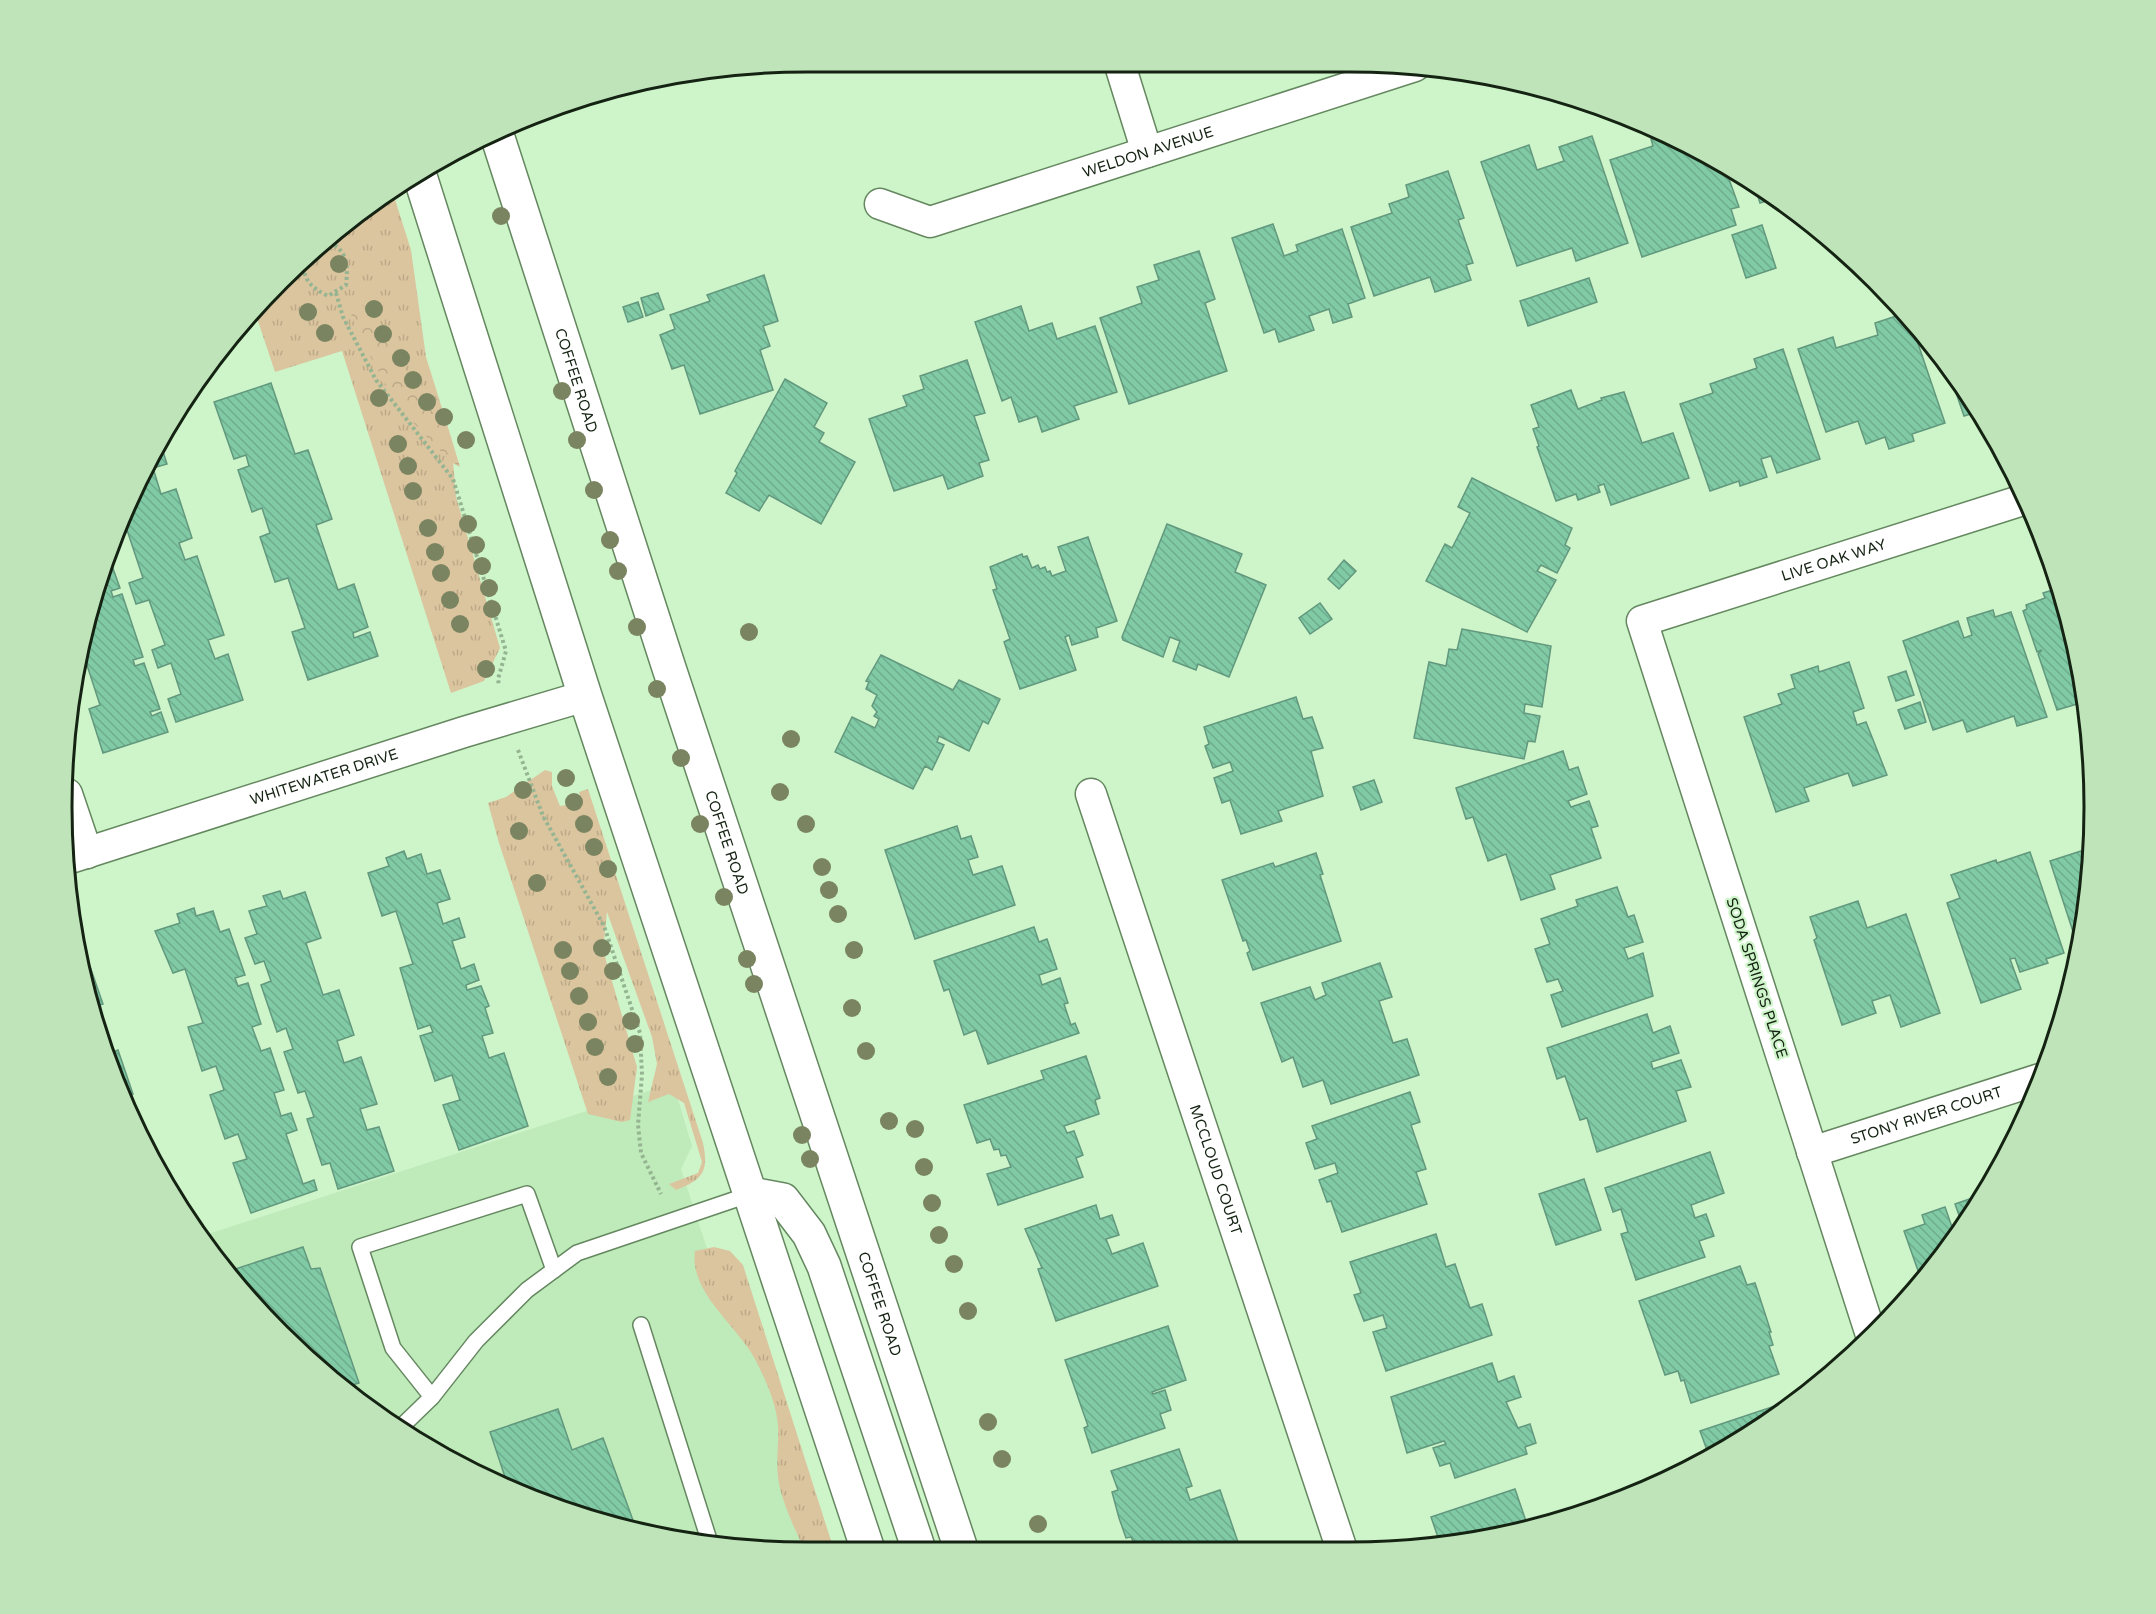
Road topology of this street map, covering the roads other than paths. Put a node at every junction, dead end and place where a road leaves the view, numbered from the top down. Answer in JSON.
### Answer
{"nodes":[{"id":1,"x":1122,"y":72,"type":"edge"},
{"id":2,"x":1391,"y":74,"type":"edge"},
{"id":3,"x":499,"y":140,"type":"edge"},
{"id":4,"x":1147,"y":152,"type":"junction"},
{"id":5,"x":422,"y":181,"type":"edge"},
{"id":6,"x":880,"y":204,"type":"dead end"},
{"id":7,"x":2017,"y":502,"type":"edge"},
{"id":8,"x":1642,"y":621,"type":"joint"},
{"id":9,"x":585,"y":696,"type":"junction"},
{"id":10,"x":1091,"y":794,"type":"dead end"},
{"id":11,"x":73,"y":838,"type":"edge"},
{"id":12,"x":76,"y":857,"type":"edge"},
{"id":13,"x":2031,"y":1081,"type":"edge"},
{"id":14,"x":1812,"y":1152,"type":"junction"},
{"id":15,"x":751,"y":1194,"type":"junction"},
{"id":16,"x":554,"y":1270,"type":"junction"},
{"id":17,"x":641,"y":1325,"type":"dead end"},
{"id":18,"x":1869,"y":1327,"type":"edge"},
{"id":19,"x":432,"y":1397,"type":"junction"},
{"id":20,"x":406,"y":1422,"type":"edge"},
{"id":21,"x":708,"y":1535,"type":"edge"},
{"id":22,"x":865,"y":1542,"type":"edge"},
{"id":23,"x":916,"y":1542,"type":"edge"},
{"id":24,"x":957,"y":1542,"type":"edge"},
{"id":25,"x":1339,"y":1542,"type":"edge"}],
"edges":[{"from":1,"to":4,"type":"street"},
{"from":2,"to":4,"type":"street","name":"WELDON AVENUE"},
{"from":3,"to":24,"type":"main road","name":"COFFEE ROAD"},
{"from":4,"to":6,"type":"street","name":"WELDON AVENUE"},
{"from":5,"to":9,"type":"main road"},
{"from":7,"to":8,"type":"street","name":"LIVE OAK WAY"},
{"from":8,"to":14,"type":"street","name":"SODA SPRINGS PLACE"},
{"from":9,"to":12,"type":"street","name":"WHITEWATER DRIVE"},
{"from":9,"to":15,"type":"main road"},
{"from":10,"to":25,"type":"street","name":"MCCLOUD COURT"},
{"from":11,"to":12,"type":"street"},
{"from":13,"to":14,"type":"street","name":"STONY RIVER COURT"},
{"from":14,"to":18,"type":"street","name":"SODA SPRINGS PLACE"},
{"from":15,"to":16,"type":"lane"},
{"from":15,"to":22,"type":"main road"},
{"from":15,"to":23,"type":"main road"},
{"from":16,"to":19,"type":"lane"},
{"from":16,"to":19,"type":"lane"},
{"from":17,"to":21,"type":"lane"},
{"from":19,"to":20,"type":"lane"}]}
